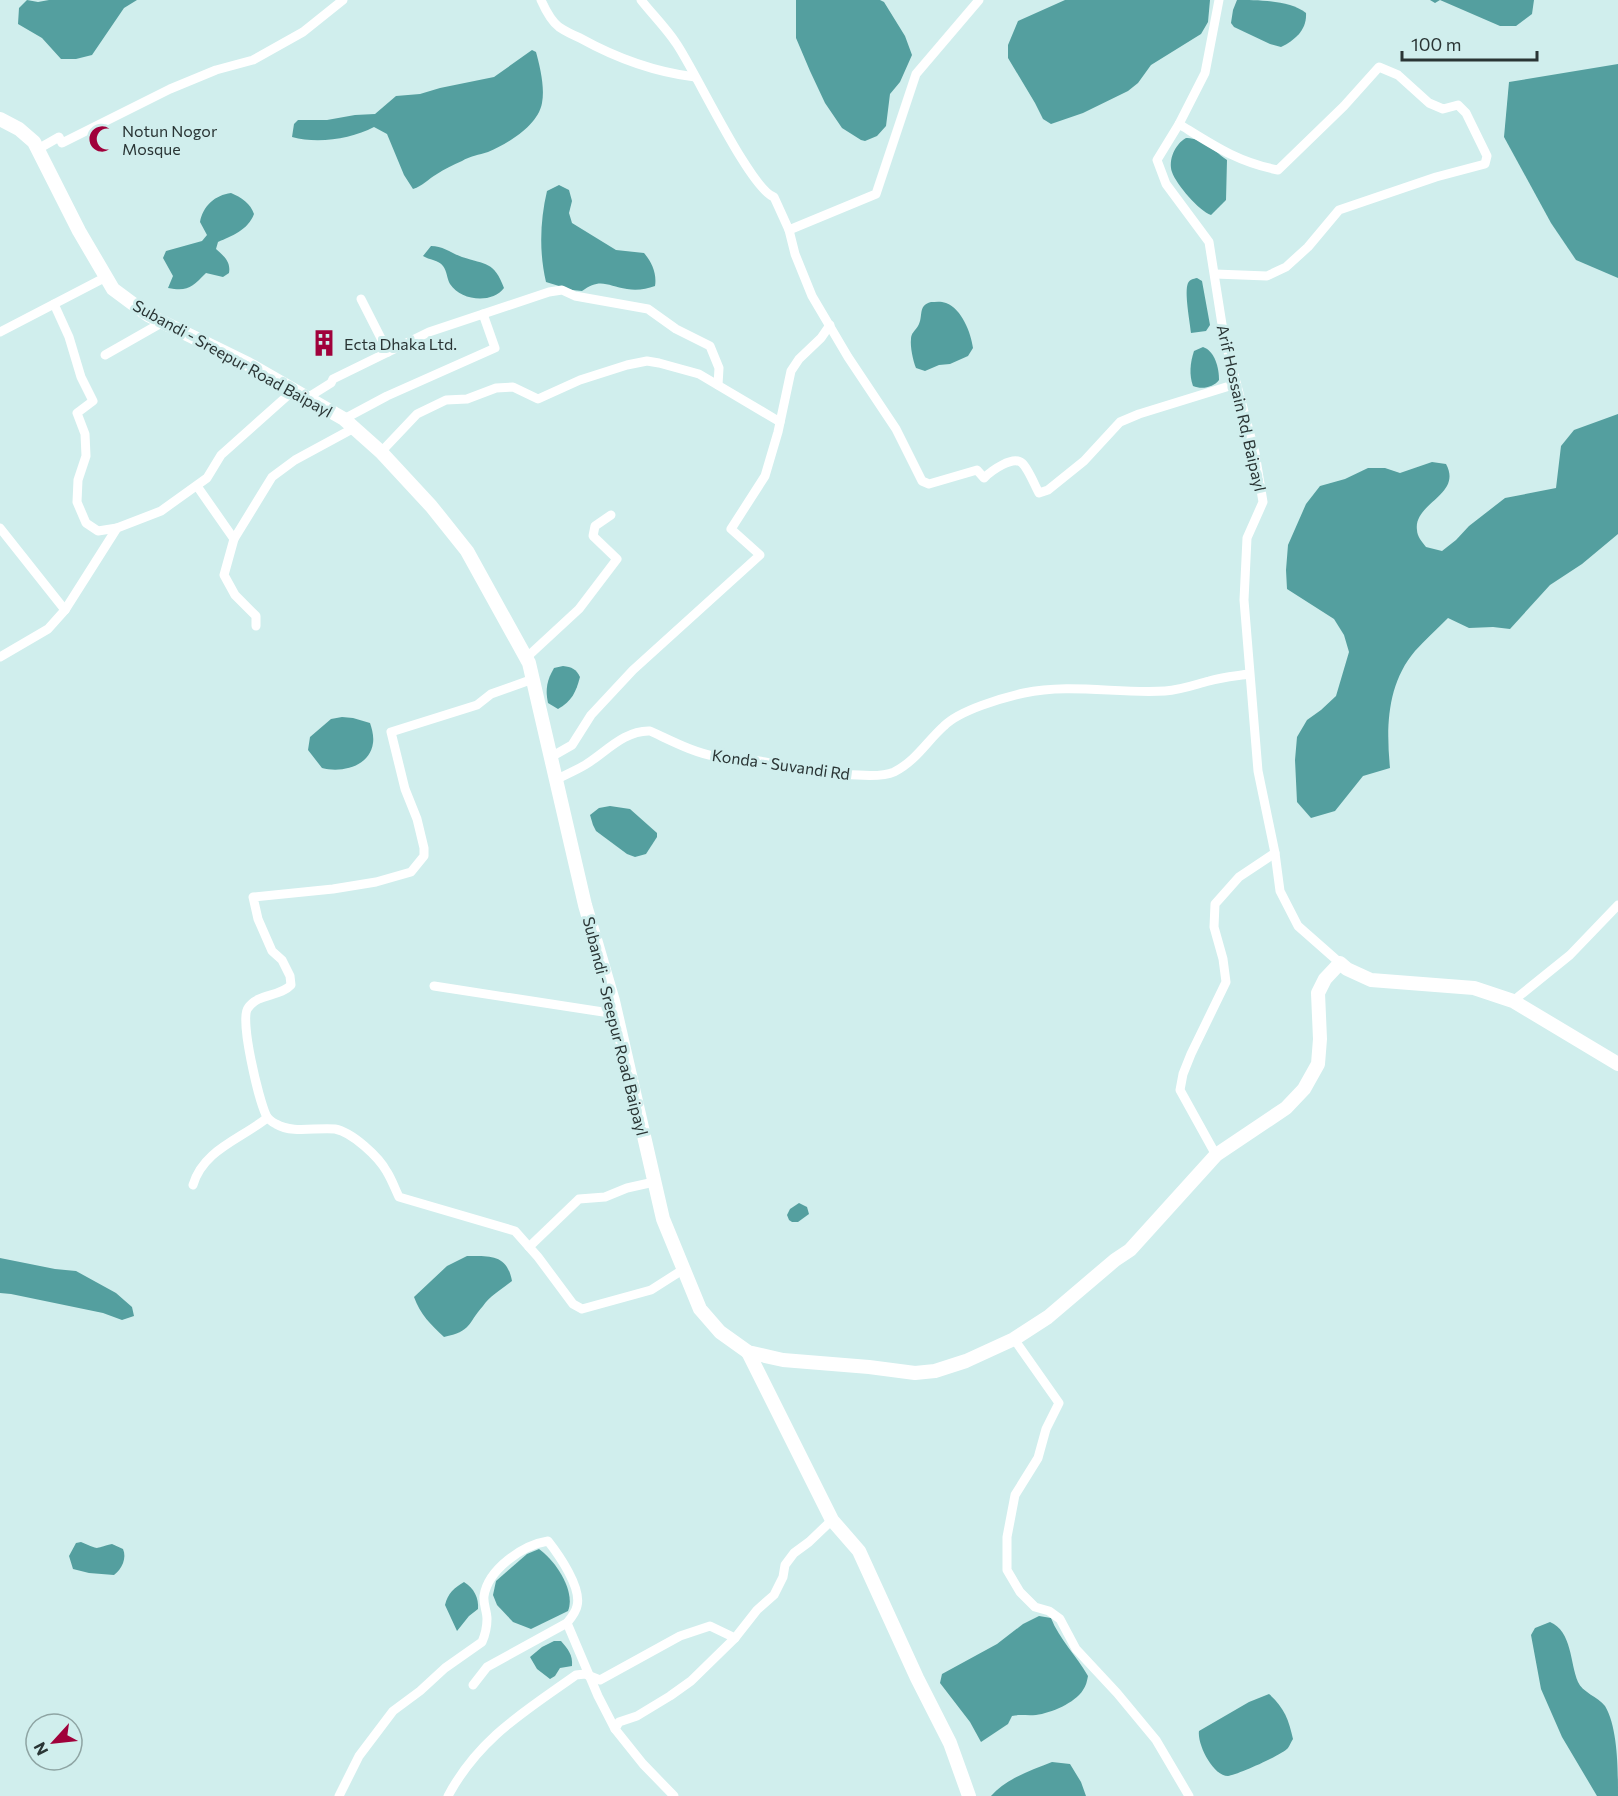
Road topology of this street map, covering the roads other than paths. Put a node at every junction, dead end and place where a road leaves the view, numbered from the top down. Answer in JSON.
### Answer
{"nodes":[{"id":1,"x":343,"y":0,"type":"edge"},
{"id":2,"x":541,"y":0,"type":"edge"},
{"id":3,"x":641,"y":0,"type":"edge"},
{"id":4,"x":979,"y":0,"type":"edge"},
{"id":5,"x":1219,"y":0,"type":"edge"},
{"id":6,"x":695,"y":76,"type":"junction"},
{"id":7,"x":2,"y":122,"type":"edge"},
{"id":8,"x":1179,"y":124,"type":"junction"},
{"id":9,"x":38,"y":148,"type":"junction"},
{"id":10,"x":789,"y":230,"type":"junction"},
{"id":11,"x":1215,"y":274,"type":"junction"},
{"id":12,"x":106,"y":278,"type":"junction"},
{"id":13,"x":361,"y":299,"type":"dead end"},
{"id":14,"x":54,"y":304,"type":"junction"},
{"id":15,"x":483,"y":314,"type":"junction"},
{"id":16,"x":163,"y":322,"type":"junction"},
{"id":17,"x":830,"y":325,"type":"junction"},
{"id":18,"x":0,"y":332,"type":"edge"},
{"id":19,"x":388,"y":352,"type":"junction"},
{"id":20,"x":105,"y":355,"type":"dead end"},
{"id":21,"x":1236,"y":384,"type":"junction"},
{"id":22,"x":717,"y":386,"type":"junction"},
{"id":23,"x":295,"y":389,"type":"junction"},
{"id":24,"x":307,"y":398,"type":"junction"},
{"id":25,"x":780,"y":422,"type":"junction"},
{"id":26,"x":349,"y":423,"type":"junction"},
{"id":27,"x":381,"y":452,"type":"junction"},
{"id":28,"x":197,"y":486,"type":"junction"},
{"id":29,"x":611,"y":515,"type":"dead end"},
{"id":30,"x":0,"y":528,"type":"edge"},
{"id":31,"x":117,"y":528,"type":"junction"},
{"id":32,"x":234,"y":539,"type":"junction"},
{"id":33,"x":66,"y":610,"type":"junction"},
{"id":34,"x":256,"y":626,"type":"dead end"},
{"id":35,"x":0,"y":657,"type":"edge"},
{"id":36,"x":526,"y":658,"type":"junction"},
{"id":37,"x":1250,"y":674,"type":"junction"},
{"id":38,"x":533,"y":680,"type":"junction"},
{"id":39,"x":551,"y":757,"type":"junction"},
{"id":40,"x":555,"y":780,"type":"junction"},
{"id":41,"x":1275,"y":853,"type":"junction"},
{"id":42,"x":1618,"y":905,"type":"edge"},
{"id":43,"x":1340,"y":963,"type":"junction"},
{"id":44,"x":434,"y":986,"type":"dead end"},
{"id":45,"x":1513,"y":1001,"type":"junction"},
{"id":46,"x":616,"y":1014,"type":"junction"},
{"id":47,"x":1618,"y":1064,"type":"edge"},
{"id":48,"x":267,"y":1118,"type":"junction"},
{"id":49,"x":1216,"y":1155,"type":"junction"},
{"id":50,"x":654,"y":1182,"type":"junction"},
{"id":51,"x":193,"y":1185,"type":"dead end"},
{"id":52,"x":529,"y":1246,"type":"junction"},
{"id":53,"x":684,"y":1269,"type":"junction"},
{"id":54,"x":1014,"y":1339,"type":"junction"},
{"id":55,"x":748,"y":1352,"type":"junction"},
{"id":56,"x":832,"y":1520,"type":"junction"},
{"id":57,"x":567,"y":1623,"type":"junction"},
{"id":58,"x":735,"y":1638,"type":"junction"},
{"id":59,"x":591,"y":1677,"type":"junction"},
{"id":60,"x":473,"y":1685,"type":"dead end"},
{"id":61,"x":615,"y":1729,"type":"junction"},
{"id":62,"x":339,"y":1796,"type":"edge"},
{"id":63,"x":448,"y":1796,"type":"edge"},
{"id":64,"x":674,"y":1796,"type":"edge"},
{"id":65,"x":969,"y":1796,"type":"edge"},
{"id":66,"x":1189,"y":1796,"type":"edge"}],
"edges":[{"from":1,"to":9,"type":"street"},
{"from":2,"to":6,"type":"street"},
{"from":3,"to":6,"type":"street"},
{"from":4,"to":10,"type":"street"},
{"from":5,"to":8,"type":"street","name":"Arif Hossain Rd, Baipayl"},
{"from":6,"to":10,"type":"street"},
{"from":7,"to":9,"type":"street","name":"Subandi - Sreepur Road Baipayl"},
{"from":8,"to":11,"type":"street","name":"Arif Hossain Rd, Baipayl"},
{"from":8,"to":11,"type":"street"},
{"from":9,"to":12,"type":"street","name":"Subandi - Sreepur Road Baipayl"},
{"from":10,"to":17,"type":"street"},
{"from":11,"to":21,"type":"street","name":"Arif Hossain Rd, Baipayl"},
{"from":12,"to":14,"type":"street"},
{"from":12,"to":16,"type":"street","name":"Subandi - Sreepur Road Baipayl"},
{"from":13,"to":19,"type":"street"},
{"from":14,"to":18,"type":"street"},
{"from":14,"to":31,"type":"street"},
{"from":15,"to":19,"type":"street"},
{"from":15,"to":22,"type":"street"},
{"from":15,"to":26,"type":"street"},
{"from":16,"to":20,"type":"street"},
{"from":16,"to":23,"type":"street","name":"Subandi - Sreepur Road Baipayl"},
{"from":17,"to":21,"type":"street"},
{"from":17,"to":25,"type":"street"},
{"from":19,"to":24,"type":"street"},
{"from":21,"to":37,"type":"street","name":"Arif Hossain Rd, Baipayl"},
{"from":22,"to":25,"type":"street"},
{"from":22,"to":27,"type":"street"},
{"from":23,"to":24,"type":"street","name":"Subandi - Sreepur Road Baipayl"},
{"from":23,"to":28,"type":"street"},
{"from":24,"to":26,"type":"street","name":"Subandi - Sreepur Road Baipayl"},
{"from":25,"to":39,"type":"street"},
{"from":26,"to":27,"type":"street","name":"Subandi - Sreepur Road Baipayl"},
{"from":26,"to":32,"type":"street"},
{"from":27,"to":36,"type":"street","name":"Subandi - Sreepur Road Baipayl"},
{"from":28,"to":31,"type":"street"},
{"from":28,"to":32,"type":"street"},
{"from":29,"to":36,"type":"street"},
{"from":30,"to":33,"type":"street"},
{"from":31,"to":33,"type":"street"},
{"from":32,"to":34,"type":"street"},
{"from":33,"to":35,"type":"street"},
{"from":36,"to":38,"type":"street","name":"Subandi - Sreepur Road Baipayl"},
{"from":37,"to":40,"type":"street","name":"Konda - Suvandi Rd"},
{"from":37,"to":41,"type":"street","name":"Arif Hossain Rd, Baipayl"},
{"from":38,"to":39,"type":"street","name":"Subandi - Sreepur Road Baipayl"},
{"from":38,"to":48,"type":"street"},
{"from":39,"to":40,"type":"street","name":"Subandi - Sreepur Road Baipayl"},
{"from":40,"to":46,"type":"street","name":"Subandi - Sreepur Road Baipayl"},
{"from":41,"to":43,"type":"street","name":"Arif Hossain Rd, Baipayl"},
{"from":41,"to":49,"type":"street"},
{"from":42,"to":45,"type":"street"},
{"from":43,"to":45,"type":"street","name":"Arif Hossain Rd, Baipayl"},
{"from":43,"to":49,"type":"street","name":"Subandi - Sreepur Road Baipayl"},
{"from":44,"to":46,"type":"street"},
{"from":45,"to":47,"type":"street"},
{"from":46,"to":50,"type":"street","name":"Subandi - Sreepur Road Baipayl"},
{"from":48,"to":51,"type":"street"},
{"from":48,"to":52,"type":"street"},
{"from":49,"to":54,"type":"street","name":"Subandi - Sreepur Road Baipayl"},
{"from":50,"to":52,"type":"street"},
{"from":50,"to":53,"type":"street","name":"Subandi - Sreepur Road Baipayl"},
{"from":52,"to":53,"type":"street"},
{"from":53,"to":55,"type":"street","name":"Subandi - Sreepur Road Baipayl"},
{"from":54,"to":55,"type":"street","name":"Subandi - Sreepur Road Baipayl"},
{"from":54,"to":66,"type":"street"},
{"from":55,"to":56,"type":"street"},
{"from":56,"to":58,"type":"street"},
{"from":56,"to":65,"type":"street"},
{"from":57,"to":59,"type":"street"},
{"from":57,"to":60,"type":"street"},
{"from":57,"to":62,"type":"street"},
{"from":58,"to":59,"type":"street"},
{"from":58,"to":61,"type":"street"},
{"from":59,"to":61,"type":"street"},
{"from":59,"to":63,"type":"street"},
{"from":61,"to":64,"type":"street"}]}
